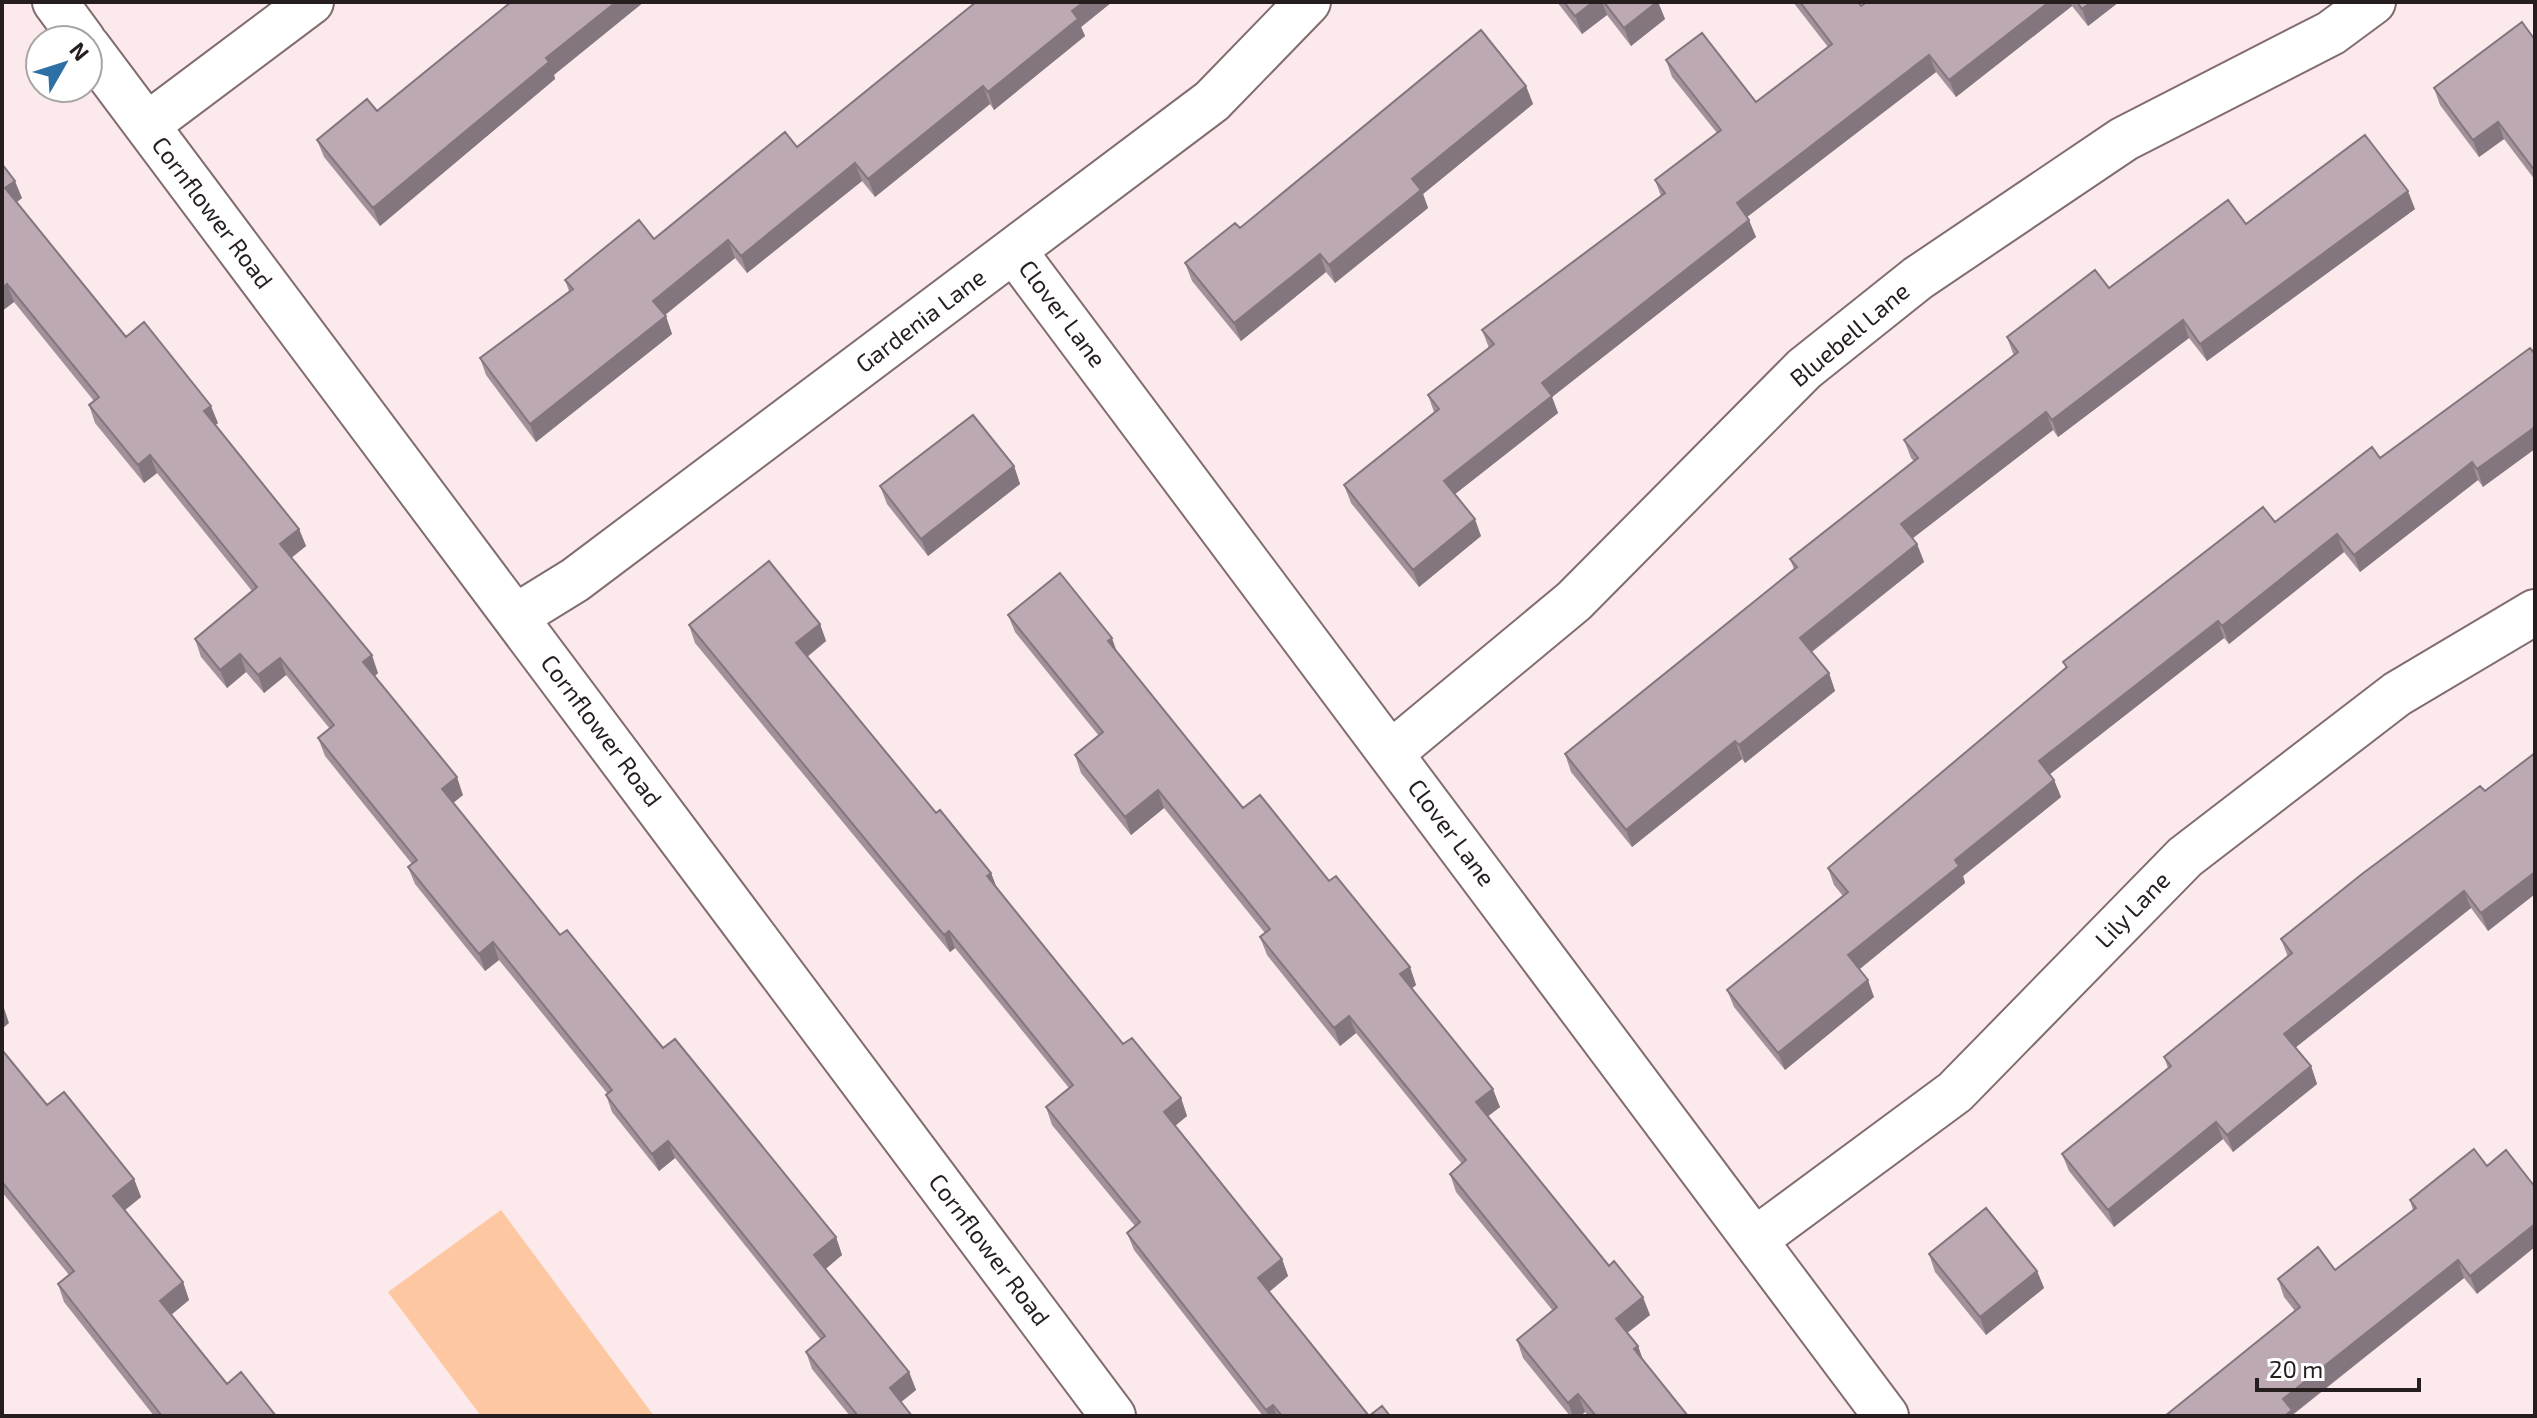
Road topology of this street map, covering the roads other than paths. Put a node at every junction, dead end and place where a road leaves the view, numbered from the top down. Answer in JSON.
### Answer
{"nodes":[{"id":1,"x":55,"y":2,"type":"edge"},
{"id":2,"x":311,"y":2,"type":"edge"},
{"id":3,"x":1308,"y":2,"type":"edge"},
{"id":4,"x":2373,"y":2,"type":"edge"},
{"id":5,"x":71,"y":24,"type":"edge"},
{"id":6,"x":104,"y":68,"type":"edge"},
{"id":7,"x":147,"y":125,"type":"junction"},
{"id":8,"x":1014,"y":251,"type":"junction"},
{"id":9,"x":2535,"y":612,"type":"edge"},
{"id":10,"x":515,"y":617,"type":"junction"},
{"id":11,"x":1391,"y":753,"type":"junction"},
{"id":12,"x":1756,"y":1239,"type":"junction"},
{"id":13,"x":1113,"y":1416,"type":"edge"},
{"id":14,"x":1886,"y":1416,"type":"edge"}],
"edges":[{"from":1,"to":5,"type":"street"},
{"from":2,"to":7,"type":"street"},
{"from":3,"to":8,"type":"street","name":"Gardenia Lane"},
{"from":4,"to":11,"type":"street","name":"Bluebell Lane"},
{"from":6,"to":7,"type":"street","name":"Cornflower Road"},
{"from":7,"to":10,"type":"street","name":"Cornflower Road"},
{"from":8,"to":10,"type":"street","name":"Gardenia Lane"},
{"from":8,"to":11,"type":"street","name":"Clover Lane"},
{"from":9,"to":12,"type":"street","name":"Lily Lane"},
{"from":10,"to":13,"type":"street","name":"Cornflower Road"},
{"from":11,"to":12,"type":"street","name":"Clover Lane"},
{"from":12,"to":14,"type":"street","name":"Clover Lane"}]}
